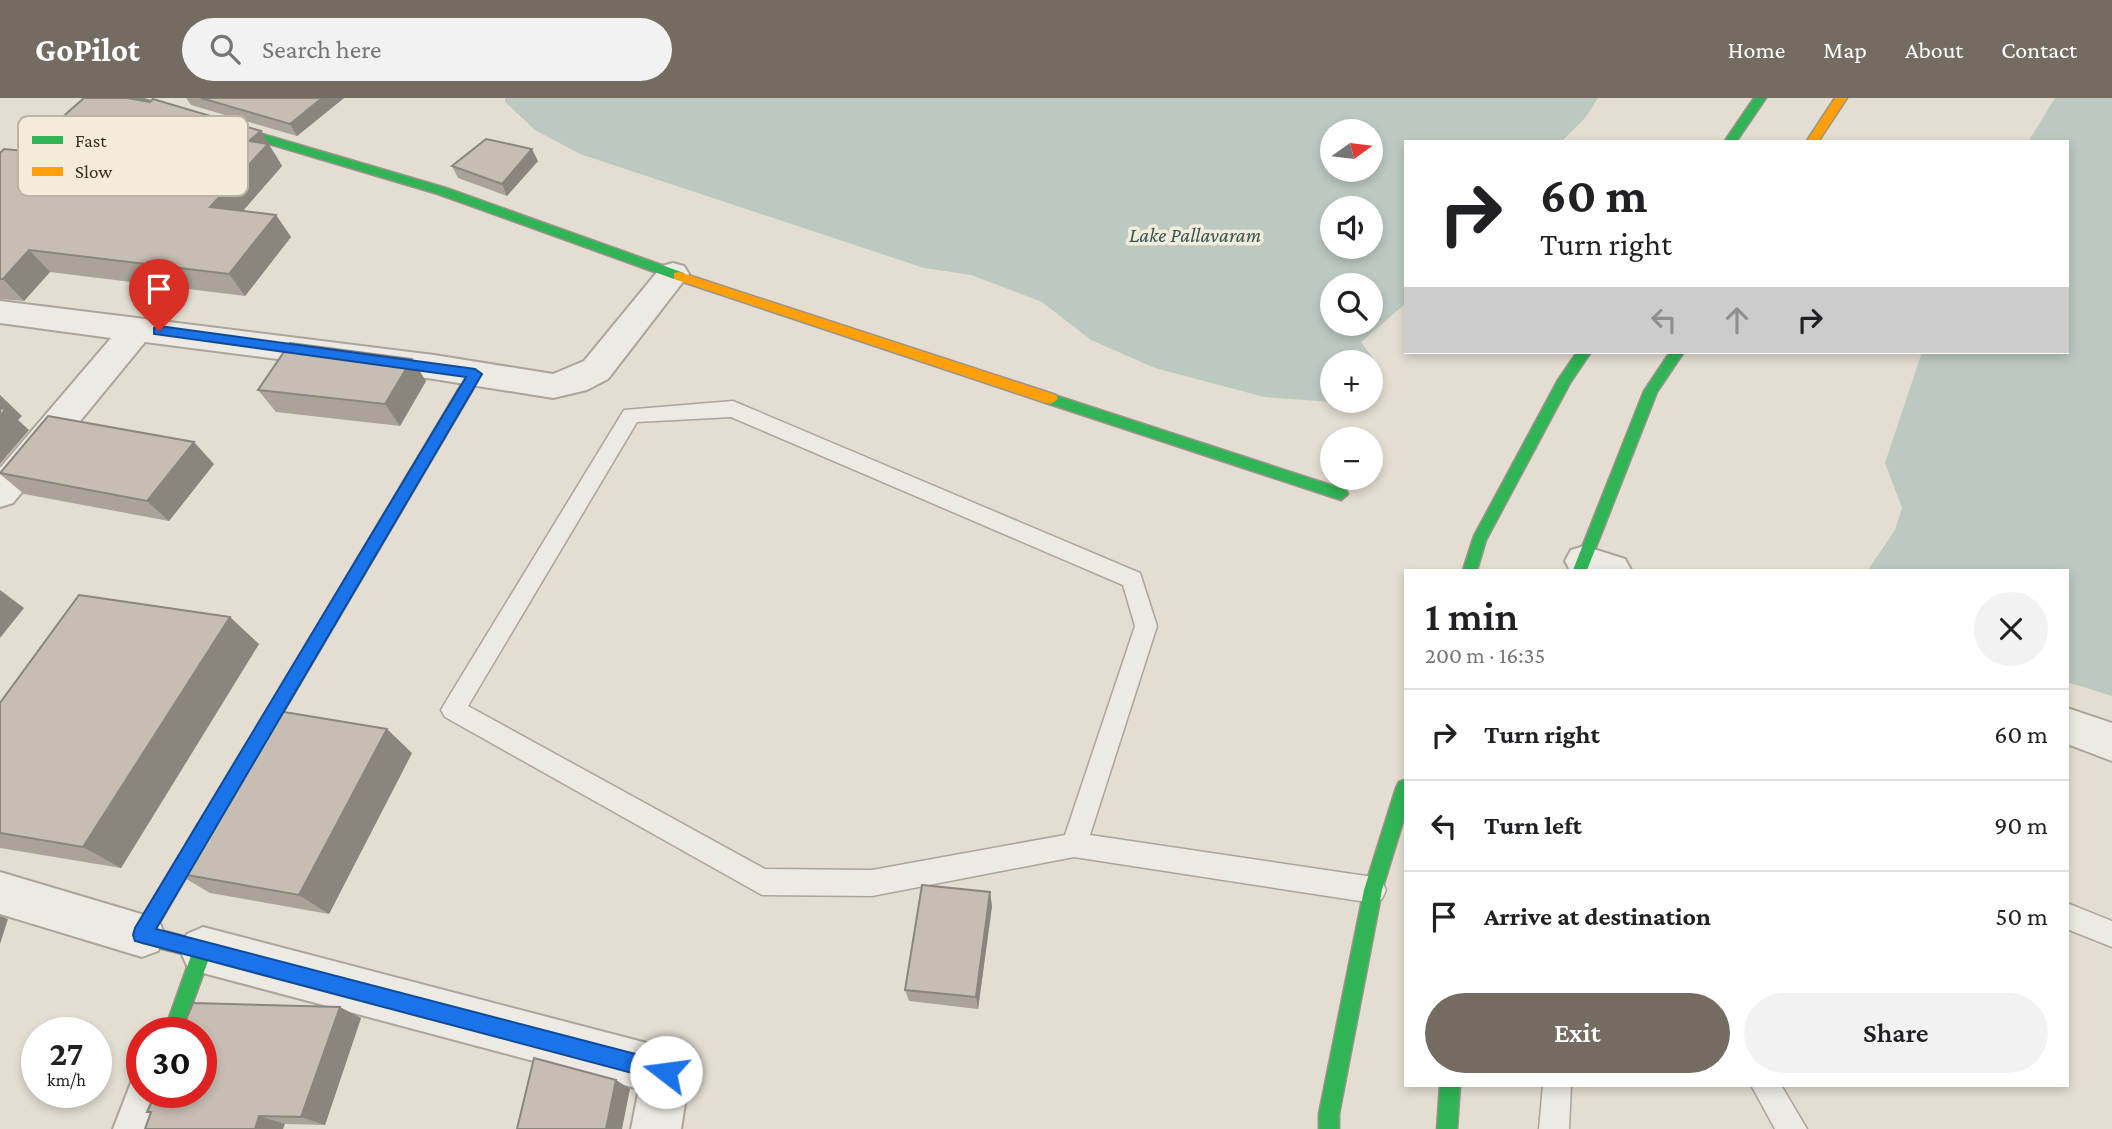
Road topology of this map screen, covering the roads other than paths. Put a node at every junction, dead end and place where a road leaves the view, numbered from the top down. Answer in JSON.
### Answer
{"nodes":[{"id":1,"x":120,"y":98,"type":"edge"},
{"id":2,"x":1760,"y":98,"type":"edge"},
{"id":3,"x":1840,"y":98,"type":"edge"},
{"id":4,"x":189,"y":116,"type":"edge"},
{"id":5,"x":248,"y":134,"type":"edge"},
{"id":6,"x":1731,"y":140,"type":"edge"},
{"id":7,"x":1813,"y":140,"type":"edge"},
{"id":8,"x":673,"y":274,"type":"junction"},
{"id":9,"x":0,"y":312,"type":"edge"},
{"id":10,"x":137,"y":328,"type":"junction"},
{"id":11,"x":1583,"y":354,"type":"edge"},
{"id":12,"x":1676,"y":354,"type":"edge"},
{"id":13,"x":475,"y":374,"type":"junction"},
{"id":14,"x":0,"y":493,"type":"edge"},
{"id":15,"x":1340,"y":494,"type":"dead end"},
{"id":16,"x":1592,"y":567,"type":"edge"},
{"id":17,"x":1470,"y":569,"type":"edge"},
{"id":18,"x":2069,"y":727,"type":"edge"},
{"id":19,"x":2112,"y":741,"type":"edge"},
{"id":20,"x":241,"y":768,"type":"edge"},
{"id":21,"x":1404,"y":791,"type":"edge"},
{"id":22,"x":213,"y":815,"type":"edge"},
{"id":23,"x":1074,"y":845,"type":"junction"},
{"id":24,"x":1373,"y":890,"type":"junction"},
{"id":25,"x":0,"y":893,"type":"edge"},
{"id":26,"x":2069,"y":917,"type":"edge"},
{"id":27,"x":2112,"y":934,"type":"edge"},
{"id":28,"x":142,"y":935,"type":"junction"},
{"id":29,"x":203,"y":950,"type":"junction"},
{"id":30,"x":178,"y":1017,"type":"edge"},
{"id":31,"x":1450,"y":1087,"type":"edge"},
{"id":32,"x":1557,"y":1087,"type":"edge"},
{"id":33,"x":1766,"y":1087,"type":"edge"},
{"id":34,"x":146,"y":1108,"type":"edge"},
{"id":35,"x":138,"y":1129,"type":"edge"},
{"id":36,"x":656,"y":1129,"type":"edge"},
{"id":37,"x":1329,"y":1129,"type":"edge"},
{"id":38,"x":1447,"y":1129,"type":"edge"},
{"id":39,"x":1554,"y":1129,"type":"edge"},
{"id":40,"x":1792,"y":1129,"type":"edge"}],
"edges":[{"from":1,"to":4,"type":"street"},
{"from":2,"to":6,"type":"street"},
{"from":3,"to":7,"type":"street"},
{"from":5,"to":8,"type":"street"},
{"from":8,"to":13,"type":"street"},
{"from":8,"to":15,"type":"street"},
{"from":9,"to":10,"type":"street"},
{"from":10,"to":13,"type":"street"},
{"from":10,"to":14,"type":"street"},
{"from":11,"to":17,"type":"street"},
{"from":12,"to":16,"type":"street"},
{"from":13,"to":20,"type":"street"},
{"from":18,"to":19,"type":"street"},
{"from":21,"to":24,"type":"street"},
{"from":22,"to":28,"type":"street"},
{"from":23,"to":23,"type":"lane"},
{"from":23,"to":24,"type":"lane"},
{"from":24,"to":37,"type":"street"},
{"from":25,"to":28,"type":"street"},
{"from":26,"to":27,"type":"lane"},
{"from":28,"to":29,"type":"street"},
{"from":29,"to":30,"type":"street"},
{"from":29,"to":36,"type":"street"},
{"from":31,"to":38,"type":"street"},
{"from":32,"to":39,"type":"lane"},
{"from":33,"to":40,"type":"lane"},
{"from":34,"to":35,"type":"street"}]}
